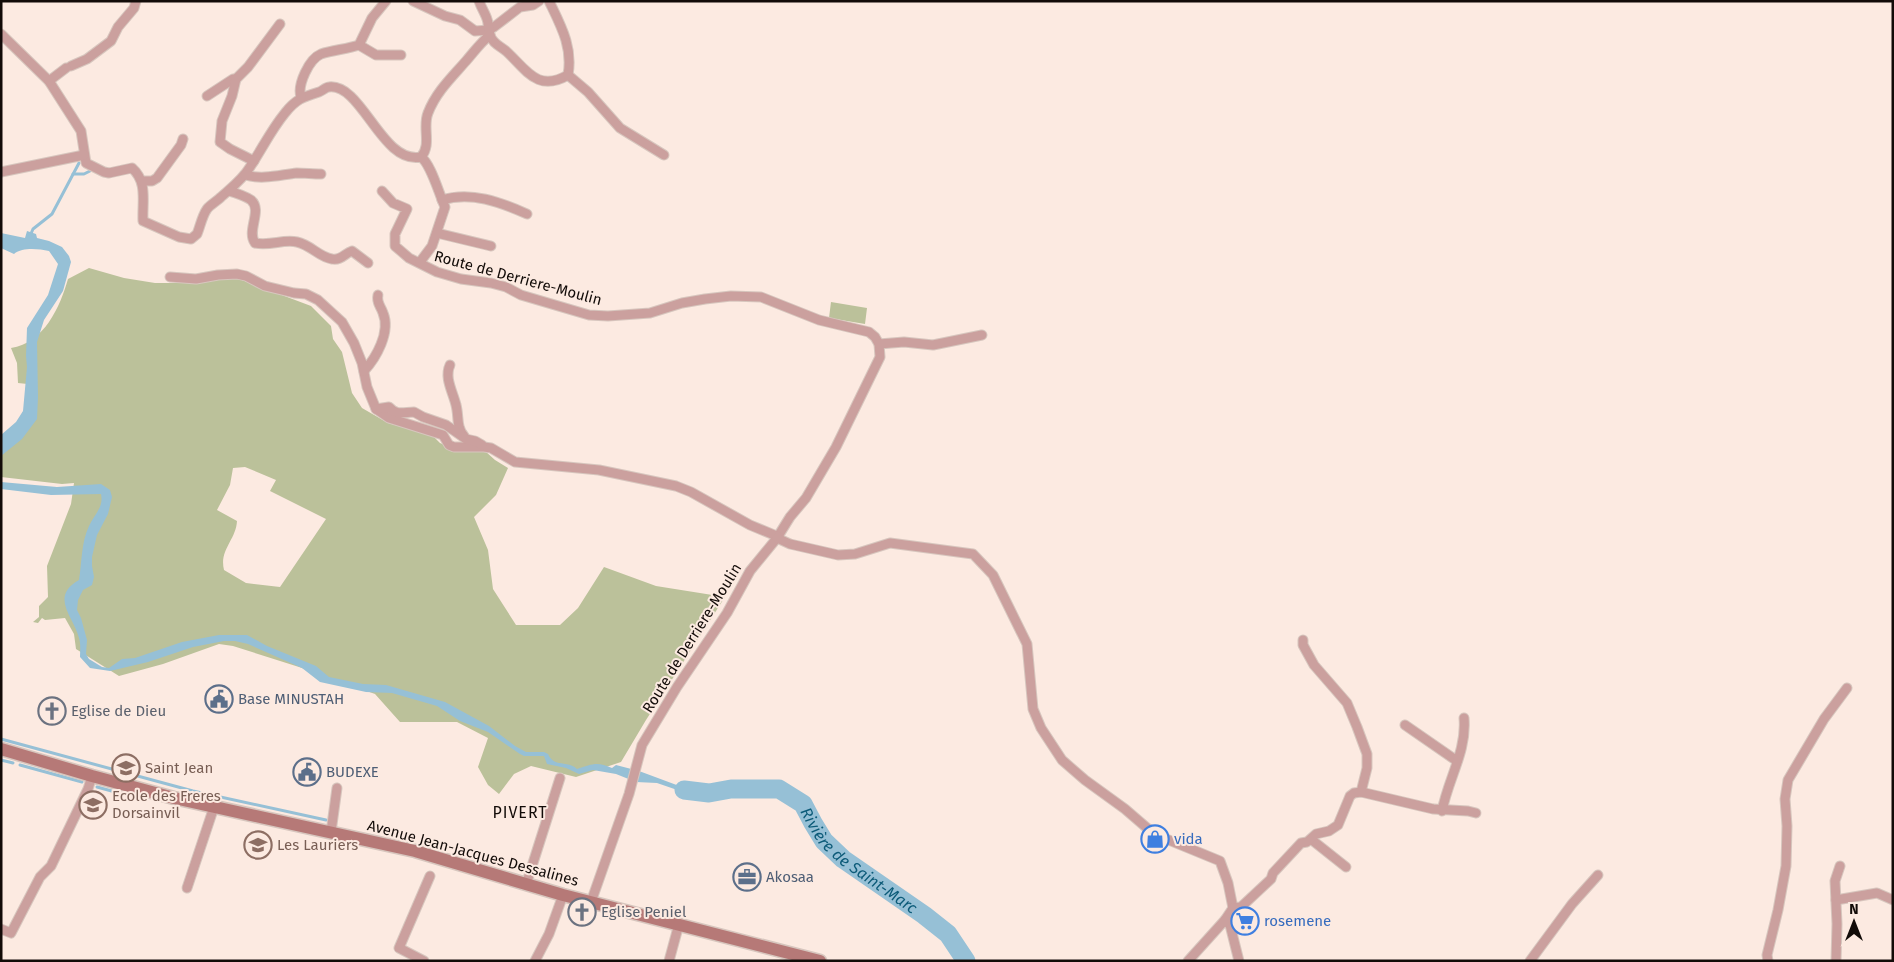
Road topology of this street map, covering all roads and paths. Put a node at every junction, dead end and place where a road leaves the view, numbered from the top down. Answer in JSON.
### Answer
{"nodes":[{"id":1,"x":136,"y":1,"type":"edge"},
{"id":2,"x":386,"y":1,"type":"edge"},
{"id":3,"x":414,"y":1,"type":"edge"},
{"id":4,"x":479,"y":1,"type":"edge"},
{"id":5,"x":539,"y":1,"type":"edge"},
{"id":6,"x":549,"y":1,"type":"edge"},
{"id":7,"x":280,"y":24,"type":"dead end"},
{"id":8,"x":489,"y":33,"type":"junction"},
{"id":9,"x":1,"y":34,"type":"edge"},
{"id":10,"x":359,"y":44,"type":"junction"},
{"id":11,"x":402,"y":55,"type":"dead end"},
{"id":12,"x":568,"y":75,"type":"junction"},
{"id":13,"x":236,"y":79,"type":"junction"},
{"id":14,"x":49,"y":81,"type":"junction"},
{"id":15,"x":207,"y":96,"type":"dead end"},
{"id":16,"x":301,"y":97,"type":"junction"},
{"id":17,"x":183,"y":139,"type":"dead end"},
{"id":18,"x":84,"y":154,"type":"junction"},
{"id":19,"x":664,"y":155,"type":"dead end"},
{"id":20,"x":420,"y":157,"type":"junction"},
{"id":21,"x":254,"y":161,"type":"junction"},
{"id":22,"x":1,"y":172,"type":"edge"},
{"id":23,"x":321,"y":174,"type":"dead end"},
{"id":24,"x":245,"y":175,"type":"junction"},
{"id":25,"x":142,"y":181,"type":"junction"},
{"id":26,"x":229,"y":191,"type":"junction"},
{"id":27,"x":382,"y":191,"type":"dead end"},
{"id":28,"x":442,"y":200,"type":"junction"},
{"id":29,"x":527,"y":214,"type":"dead end"},
{"id":30,"x":437,"y":233,"type":"junction"},
{"id":31,"x":492,"y":246,"type":"dead end"},
{"id":32,"x":420,"y":262,"type":"junction"},
{"id":33,"x":368,"y":263,"type":"dead end"},
{"id":34,"x":170,"y":277,"type":"dead end"},
{"id":35,"x":378,"y":294,"type":"dead end"},
{"id":36,"x":982,"y":335,"type":"dead end"},
{"id":37,"x":879,"y":344,"type":"junction"},
{"id":38,"x":450,"y":365,"type":"dead end"},
{"id":39,"x":364,"y":371,"type":"junction"},
{"id":40,"x":376,"y":409,"type":"junction"},
{"id":41,"x":466,"y":439,"type":"junction"},
{"id":42,"x":484,"y":447,"type":"junction"},
{"id":43,"x":778,"y":538,"type":"junction"},
{"id":44,"x":1303,"y":640,"type":"dead end"},
{"id":45,"x":1846,"y":688,"type":"dead end"},
{"id":46,"x":1464,"y":718,"type":"dead end"},
{"id":47,"x":1405,"y":725,"type":"dead end"},
{"id":48,"x":1,"y":748,"type":"edge"},
{"id":49,"x":1457,"y":761,"type":"junction"},
{"id":50,"x":92,"y":776,"type":"junction"},
{"id":51,"x":560,"y":778,"type":"dead end"},
{"id":52,"x":338,"y":788,"type":"dead end"},
{"id":53,"x":1360,"y":792,"type":"junction"},
{"id":54,"x":214,"y":806,"type":"junction"},
{"id":55,"x":1442,"y":811,"type":"junction"},
{"id":56,"x":1476,"y":813,"type":"dead end"},
{"id":57,"x":330,"y":832,"type":"junction"},
{"id":58,"x":1312,"y":840,"type":"junction"},
{"id":59,"x":1840,"y":866,"type":"dead end"},
{"id":60,"x":1346,"y":867,"type":"dead end"},
{"id":61,"x":1598,"y":875,"type":"dead end"},
{"id":62,"x":430,"y":876,"type":"dead end"},
{"id":63,"x":526,"y":884,"type":"junction"},
{"id":64,"x":188,"y":888,"type":"dead end"},
{"id":65,"x":563,"y":895,"type":"junction"},
{"id":66,"x":1836,"y":900,"type":"junction"},
{"id":67,"x":1893,"y":900,"type":"edge"},
{"id":68,"x":591,"y":902,"type":"junction"},
{"id":69,"x":1233,"y":908,"type":"junction"},
{"id":70,"x":1225,"y":920,"type":"junction"},
{"id":71,"x":679,"y":924,"type":"junction"},
{"id":72,"x":1,"y":929,"type":"edge"},
{"id":73,"x":424,"y":961,"type":"edge"},
{"id":74,"x":535,"y":961,"type":"edge"},
{"id":75,"x":669,"y":961,"type":"edge"},
{"id":76,"x":820,"y":961,"type":"edge"},
{"id":77,"x":1188,"y":961,"type":"edge"},
{"id":78,"x":1239,"y":961,"type":"edge"},
{"id":79,"x":1530,"y":961,"type":"edge"},
{"id":80,"x":1768,"y":961,"type":"edge"},
{"id":81,"x":1836,"y":961,"type":"edge"}],
"edges":[{"from":1,"to":14,"type":"street"},
{"from":2,"to":10,"type":"street"},
{"from":3,"to":8,"type":"street"},
{"from":4,"to":8,"type":"street"},
{"from":5,"to":8,"type":"street"},
{"from":6,"to":12,"type":"street"},
{"from":7,"to":13,"type":"street"},
{"from":8,"to":12,"type":"street"},
{"from":8,"to":20,"type":"street"},
{"from":9,"to":14,"type":"street"},
{"from":10,"to":11,"type":"street"},
{"from":10,"to":16,"type":"street"},
{"from":12,"to":19,"type":"street"},
{"from":13,"to":15,"type":"street"},
{"from":13,"to":21,"type":"street"},
{"from":14,"to":18,"type":"street"},
{"from":16,"to":20,"type":"street"},
{"from":16,"to":21,"type":"street"},
{"from":17,"to":25,"type":"street"},
{"from":18,"to":22,"type":"street"},
{"from":18,"to":25,"type":"street"},
{"from":20,"to":28,"type":"street"},
{"from":21,"to":24,"type":"street"},
{"from":23,"to":24,"type":"street"},
{"from":24,"to":26,"type":"street"},
{"from":25,"to":26,"type":"street"},
{"from":26,"to":33,"type":"street"},
{"from":27,"to":32,"type":"street","name":"Route de Derriere-Moulin"},
{"from":28,"to":29,"type":"street"},
{"from":28,"to":30,"type":"street"},
{"from":30,"to":31,"type":"street"},
{"from":30,"to":32,"type":"street"},
{"from":32,"to":37,"type":"street","name":"Route de Derriere-Moulin"},
{"from":34,"to":39,"type":"street"},
{"from":35,"to":39,"type":"street"},
{"from":36,"to":37,"type":"street"},
{"from":37,"to":43,"type":"street","name":"Route de Derriere-Moulin"},
{"from":38,"to":41,"type":"street"},
{"from":39,"to":40,"type":"street"},
{"from":40,"to":41,"type":"street"},
{"from":40,"to":42,"type":"street"},
{"from":41,"to":42,"type":"street"},
{"from":42,"to":43,"type":"street"},
{"from":43,"to":68,"type":"street","name":"Route de Derriere-Moulin"},
{"from":43,"to":69,"type":"street"},
{"from":44,"to":53,"type":"street"},
{"from":45,"to":80,"type":"street"},
{"from":46,"to":49,"type":"street"},
{"from":47,"to":49,"type":"street"},
{"from":48,"to":50,"type":"street","name":"Avenue Jean-Jacques Dessalines"},
{"from":49,"to":55,"type":"street"},
{"from":50,"to":54,"type":"street","name":"Avenue Jean-Jacques Dessalines"},
{"from":50,"to":72,"type":"street"},
{"from":51,"to":63,"type":"street"},
{"from":52,"to":57,"type":"street"},
{"from":53,"to":55,"type":"street"},
{"from":53,"to":58,"type":"street"},
{"from":54,"to":57,"type":"street","name":"Avenue Jean-Jacques Dessalines"},
{"from":54,"to":64,"type":"street"},
{"from":55,"to":56,"type":"street"},
{"from":57,"to":63,"type":"street","name":"Avenue Jean-Jacques Dessalines"},
{"from":58,"to":60,"type":"street"},
{"from":58,"to":69,"type":"street"},
{"from":59,"to":66,"type":"street"},
{"from":61,"to":79,"type":"street"},
{"from":62,"to":73,"type":"street"},
{"from":63,"to":65,"type":"street","name":"Avenue Jean-Jacques Dessalines"},
{"from":65,"to":68,"type":"street","name":"Avenue Jean-Jacques Dessalines"},
{"from":65,"to":74,"type":"street"},
{"from":66,"to":67,"type":"street"},
{"from":66,"to":81,"type":"street"},
{"from":68,"to":71,"type":"street","name":"Avenue Jean-Jacques Dessalines"},
{"from":69,"to":70,"type":"street"},
{"from":70,"to":77,"type":"street"},
{"from":70,"to":78,"type":"street"},
{"from":71,"to":75,"type":"street"},
{"from":71,"to":76,"type":"street","name":"Avenue Jean-Jacques Dessalines"}]}
